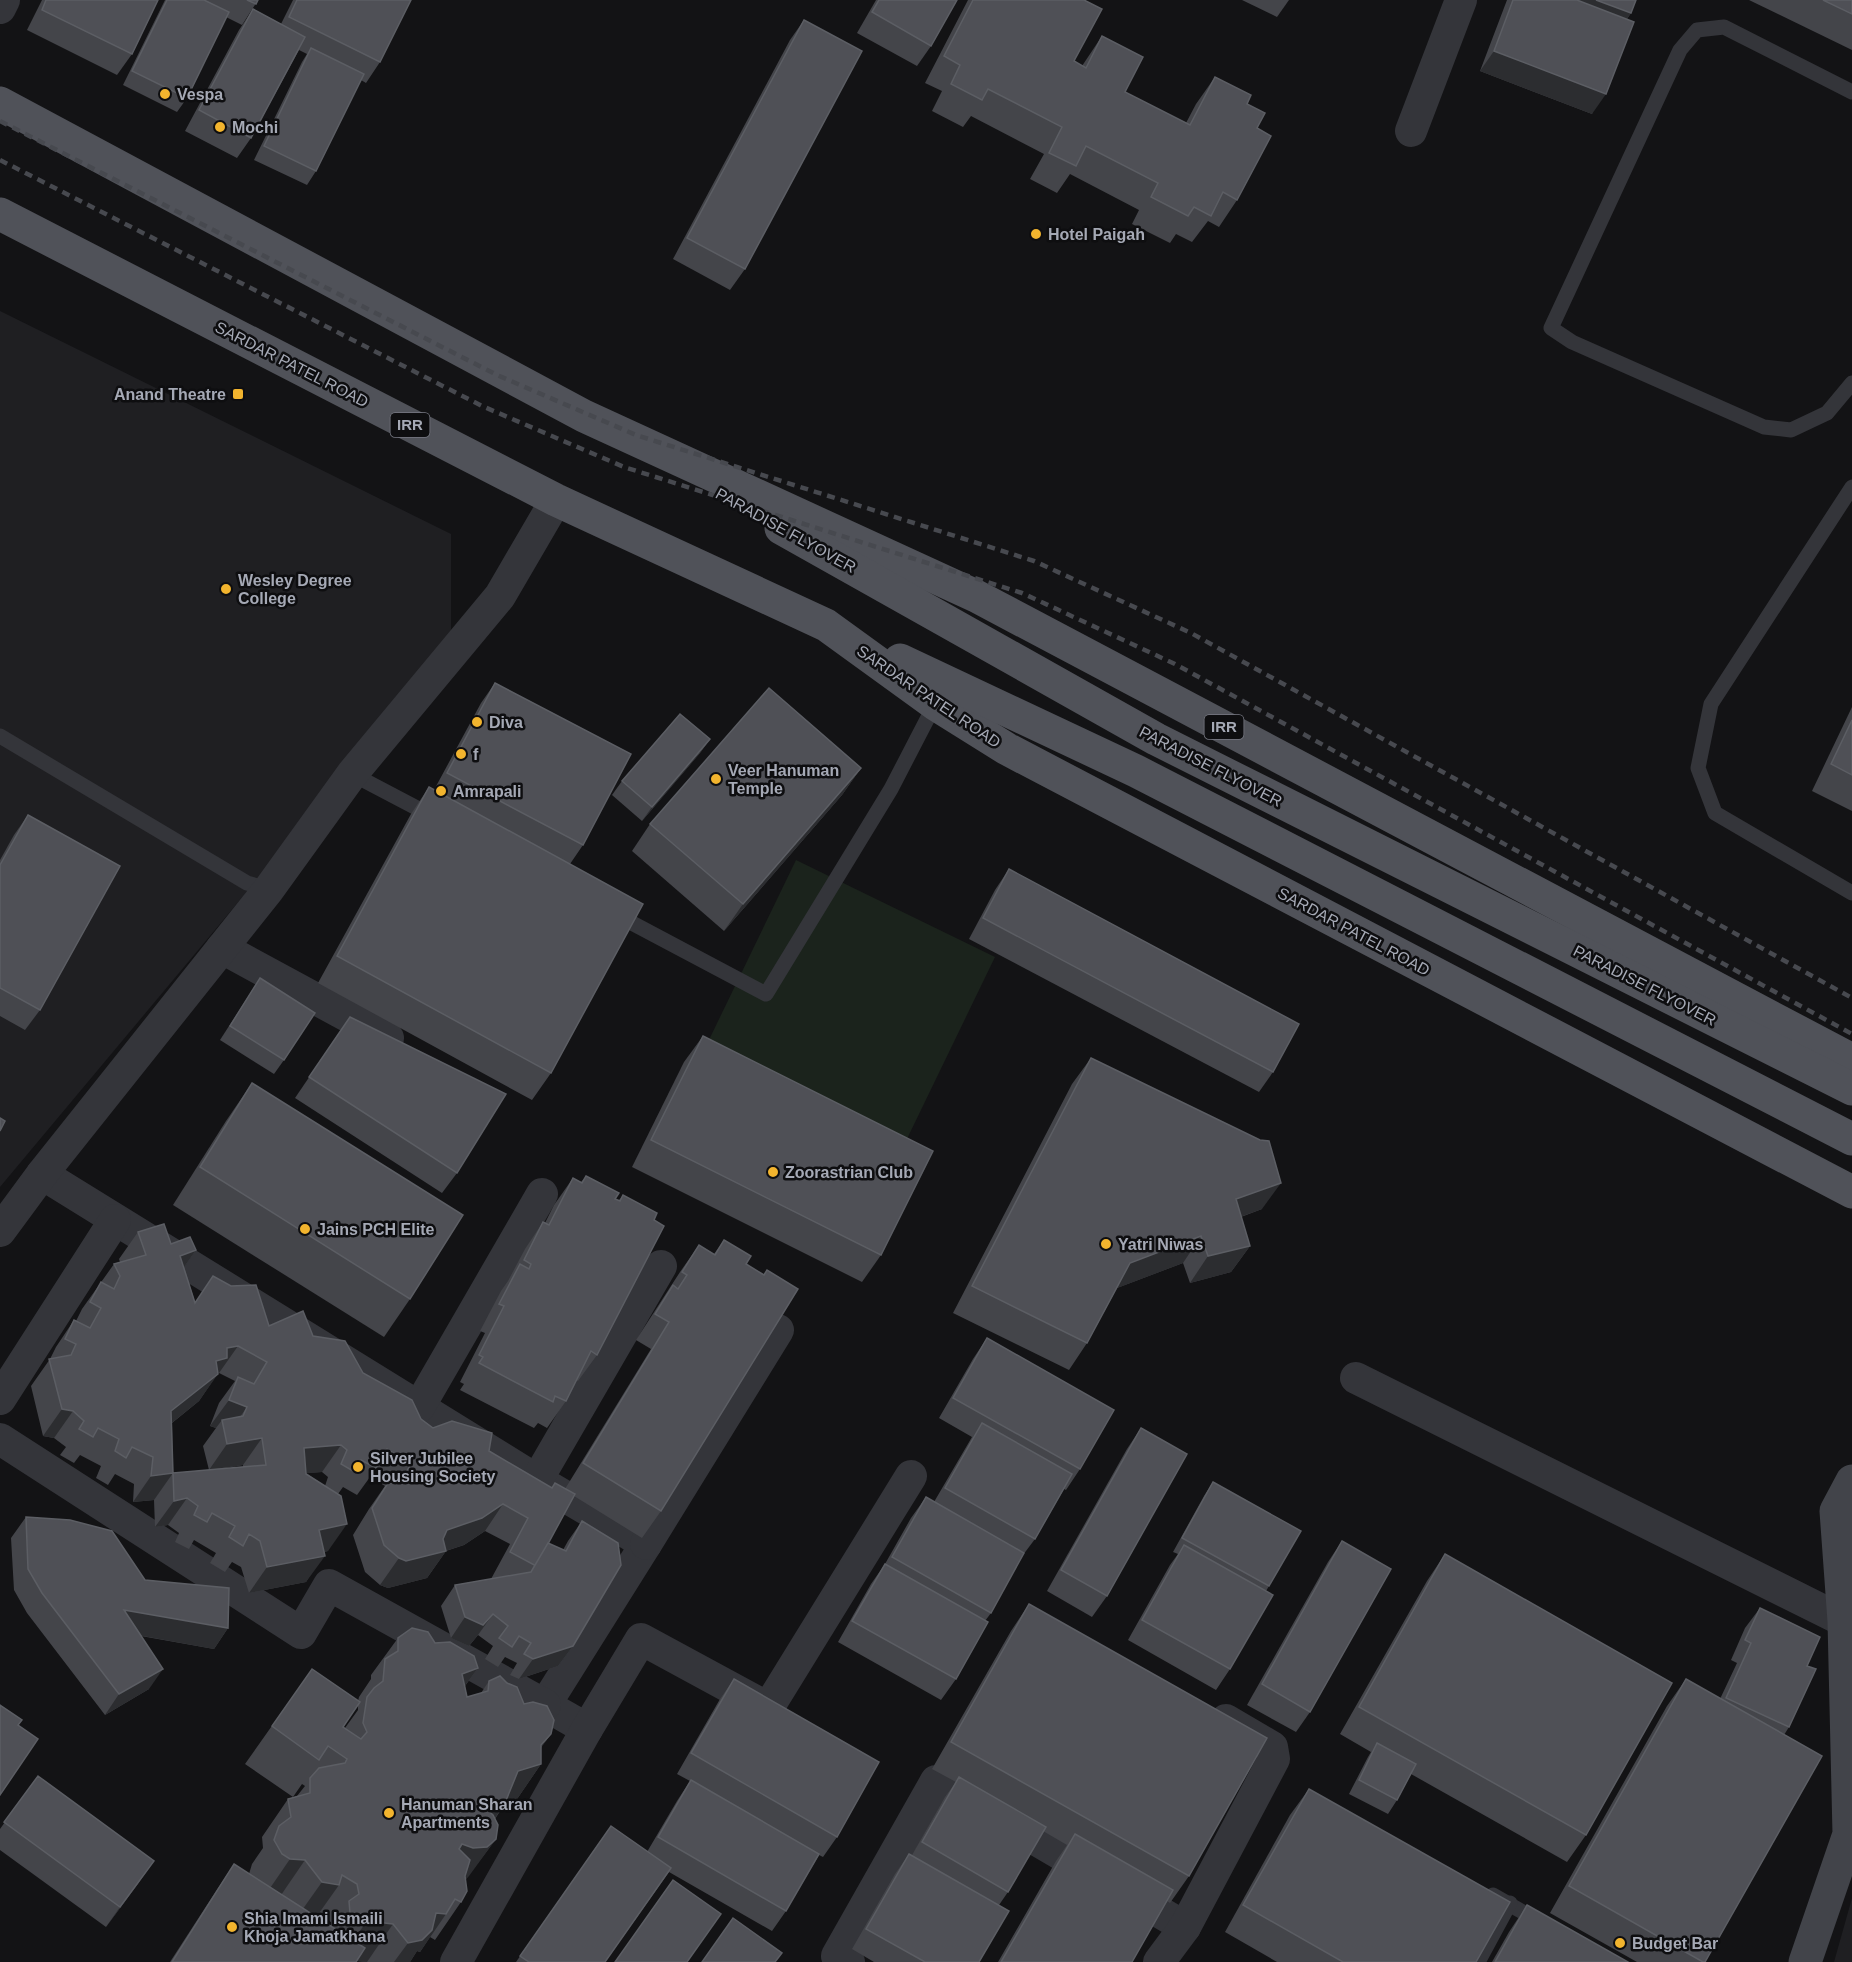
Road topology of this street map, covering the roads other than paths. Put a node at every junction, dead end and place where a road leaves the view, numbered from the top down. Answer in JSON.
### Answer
{"nodes":[{"id":1,"x":4,"y":0,"type":"edge"},
{"id":2,"x":1461,"y":0,"type":"edge"},
{"id":3,"x":0,"y":8,"type":"edge"},
{"id":4,"x":1852,"y":92,"type":"edge"},
{"id":5,"x":0,"y":103,"type":"edge"},
{"id":6,"x":1411,"y":131,"type":"dead end"},
{"id":7,"x":0,"y":214,"type":"edge"},
{"id":8,"x":1852,"y":383,"type":"edge"},
{"id":9,"x":584,"y":416,"type":"junction"},
{"id":10,"x":1852,"y":487,"type":"edge"},
{"id":11,"x":556,"y":500,"type":"junction"},
{"id":12,"x":826,"y":625,"type":"junction"},
{"id":13,"x":935,"y":704,"type":"junction"},
{"id":14,"x":0,"y":736,"type":"edge"},
{"id":15,"x":352,"y":774,"type":"junction"},
{"id":16,"x":441,"y":821,"type":"edge"},
{"id":17,"x":269,"y":888,"type":"junction"},
{"id":18,"x":1852,"y":893,"type":"edge"},
{"id":19,"x":598,"y":905,"type":"edge"},
{"id":20,"x":222,"y":948,"type":"junction"},
{"id":21,"x":412,"y":1050,"type":"edge"},
{"id":22,"x":1852,"y":1060,"type":"edge"},
{"id":23,"x":1852,"y":1089,"type":"edge"},
{"id":24,"x":1852,"y":1139,"type":"edge"},
{"id":25,"x":42,"y":1174,"type":"junction"},
{"id":26,"x":1852,"y":1192,"type":"edge"},
{"id":27,"x":542,"y":1194,"type":"dead end"},
{"id":28,"x":115,"y":1220,"type":"junction"},
{"id":29,"x":0,"y":1231,"type":"edge"},
{"id":30,"x":661,"y":1266,"type":"edge"},
{"id":31,"x":778,"y":1330,"type":"edge"},
{"id":32,"x":1356,"y":1378,"type":"dead end"},
{"id":33,"x":0,"y":1399,"type":"edge"},
{"id":34,"x":419,"y":1407,"type":"junction"},
{"id":35,"x":0,"y":1439,"type":"edge"},
{"id":36,"x":911,"y":1476,"type":"dead end"},
{"id":37,"x":537,"y":1480,"type":"junction"},
{"id":38,"x":1852,"y":1482,"type":"edge"},
{"id":39,"x":646,"y":1544,"type":"junction"},
{"id":40,"x":1844,"y":1621,"type":"junction"},
{"id":41,"x":1200,"y":1704,"type":"edge"},
{"id":42,"x":545,"y":1705,"type":"junction"},
{"id":43,"x":587,"y":1729,"type":"junction"},
{"id":44,"x":1479,"y":1887,"type":"edge"},
{"id":45,"x":1510,"y":1904,"type":"junction"},
{"id":46,"x":1185,"y":1927,"type":"junction"},
{"id":47,"x":1549,"y":1927,"type":"edge"},
{"id":48,"x":456,"y":1962,"type":"edge"},
{"id":49,"x":849,"y":1962,"type":"edge"},
{"id":50,"x":1159,"y":1962,"type":"edge"},
{"id":51,"x":1478,"y":1962,"type":"edge"},
{"id":52,"x":1805,"y":1962,"type":"edge"}],
"edges":[{"from":1,"to":3,"type":"street"},
{"from":2,"to":6,"type":"street"},
{"from":4,"to":8,"type":"lane"},
{"from":5,"to":9,"type":"main road","number":"IRR"},
{"from":7,"to":11,"type":"main road","name":"SARDAR PATEL ROAD","number":"IRR"},
{"from":9,"to":22,"type":"main road","number":"IRR"},
{"from":9,"to":23,"type":"main road","name":"PARADISE FLYOVER","number":"IRR"},
{"from":10,"to":18,"type":"lane"},
{"from":11,"to":12,"type":"main road","name":"SARDAR PATEL ROAD","number":"IRR"},
{"from":11,"to":15,"type":"street"},
{"from":12,"to":13,"type":"main road","name":"SARDAR PATEL ROAD","number":"IRR"},
{"from":12,"to":24,"type":"main road","number":"IRR"},
{"from":13,"to":19,"type":"lane"},
{"from":13,"to":26,"type":"main road","name":"SARDAR PATEL ROAD","number":"IRR"},
{"from":14,"to":17,"type":"lane"},
{"from":15,"to":16,"type":"lane"},
{"from":15,"to":17,"type":"street"},
{"from":17,"to":20,"type":"street"},
{"from":20,"to":21,"type":"street"},
{"from":20,"to":25,"type":"street"},
{"from":25,"to":28,"type":"street"},
{"from":25,"to":29,"type":"street"},
{"from":27,"to":34,"type":"street"},
{"from":28,"to":33,"type":"street"},
{"from":28,"to":34,"type":"street"},
{"from":30,"to":37,"type":"street"},
{"from":31,"to":39,"type":"street"},
{"from":32,"to":40,"type":"street"},
{"from":34,"to":37,"type":"street"},
{"from":35,"to":42,"type":"street"},
{"from":36,"to":43,"type":"street"},
{"from":37,"to":39,"type":"street"},
{"from":38,"to":40,"type":"street"},
{"from":39,"to":42,"type":"street"},
{"from":40,"to":52,"type":"street"},
{"from":41,"to":46,"type":"street"},
{"from":42,"to":43,"type":"street"},
{"from":43,"to":48,"type":"street"},
{"from":44,"to":45,"type":"lane"},
{"from":45,"to":47,"type":"lane"},
{"from":45,"to":51,"type":"lane"},
{"from":46,"to":49,"type":"street"},
{"from":46,"to":50,"type":"street"}]}
